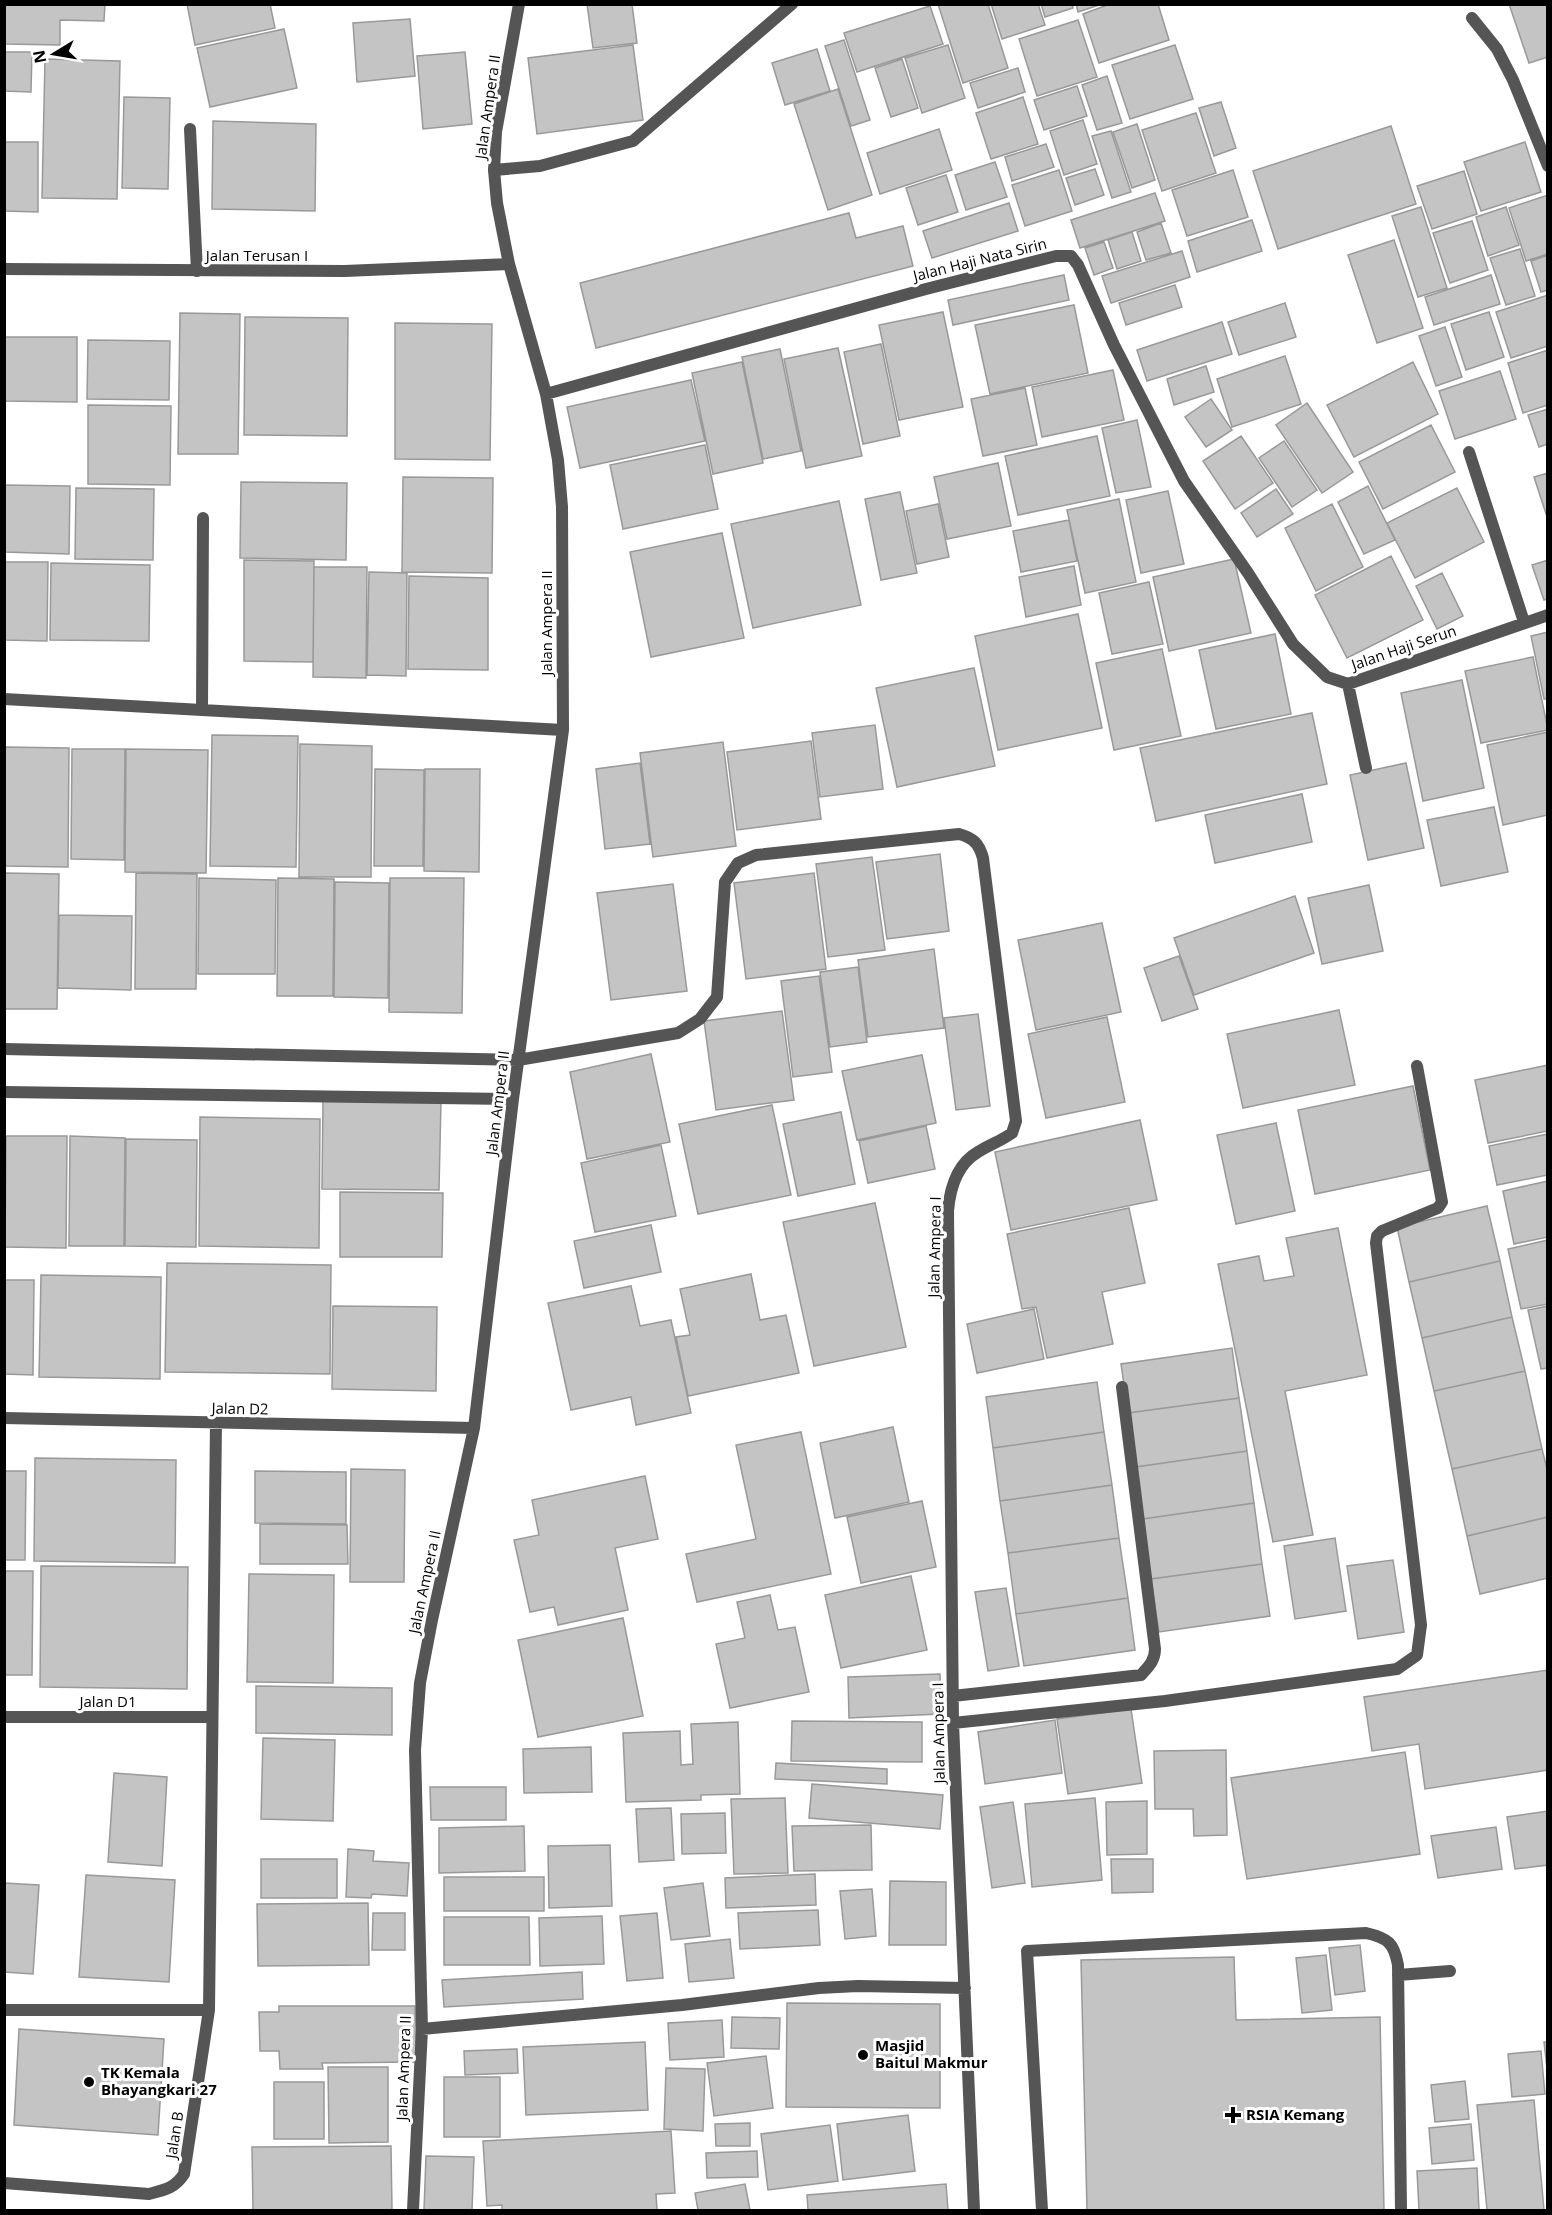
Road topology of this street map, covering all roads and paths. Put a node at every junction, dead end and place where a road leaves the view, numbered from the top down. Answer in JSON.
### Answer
{"nodes":[{"id":1,"x":519,"y":4,"type":"edge"},
{"id":2,"x":792,"y":4,"type":"edge"},
{"id":3,"x":1472,"y":18,"type":"dead end"},
{"id":4,"x":190,"y":129,"type":"dead end"},
{"id":5,"x":1548,"y":166,"type":"edge"},
{"id":6,"x":494,"y":170,"type":"junction"},
{"id":7,"x":509,"y":264,"type":"junction"},
{"id":8,"x":4,"y":269,"type":"edge"},
{"id":9,"x":196,"y":271,"type":"junction"},
{"id":10,"x":546,"y":394,"type":"junction"},
{"id":11,"x":1469,"y":452,"type":"dead end"},
{"id":12,"x":203,"y":518,"type":"dead end"},
{"id":13,"x":1248,"y":573,"type":"joint"},
{"id":14,"x":1548,"y":615,"type":"edge"},
{"id":15,"x":1524,"y":622,"type":"junction"},
{"id":16,"x":1348,"y":684,"type":"junction"},
{"id":17,"x":4,"y":699,"type":"edge"},
{"id":18,"x":202,"y":710,"type":"junction"},
{"id":19,"x":563,"y":730,"type":"junction"},
{"id":20,"x":1366,"y":768,"type":"dead end"},
{"id":21,"x":4,"y":1049,"type":"edge"},
{"id":22,"x":518,"y":1060,"type":"junction"},
{"id":23,"x":1417,"y":1066,"type":"dead end"},
{"id":24,"x":4,"y":1092,"type":"edge"},
{"id":25,"x":513,"y":1099,"type":"junction"},
{"id":26,"x":1122,"y":1387,"type":"dead end"},
{"id":27,"x":4,"y":1418,"type":"edge"},
{"id":28,"x":216,"y":1423,"type":"junction"},
{"id":29,"x":474,"y":1428,"type":"junction"},
{"id":30,"x":953,"y":1696,"type":"junction"},
{"id":31,"x":4,"y":1717,"type":"edge"},
{"id":32,"x":212,"y":1717,"type":"junction"},
{"id":33,"x":953,"y":1723,"type":"junction"},
{"id":34,"x":1450,"y":1971,"type":"dead end"},
{"id":35,"x":1398,"y":1976,"type":"junction"},
{"id":36,"x":965,"y":1988,"type":"junction"},
{"id":37,"x":4,"y":2010,"type":"edge"},
{"id":38,"x":209,"y":2010,"type":"junction"},
{"id":39,"x":422,"y":2029,"type":"junction"},
{"id":40,"x":4,"y":2183,"type":"edge"},
{"id":41,"x":413,"y":2211,"type":"edge"},
{"id":42,"x":975,"y":2211,"type":"edge"},
{"id":43,"x":1042,"y":2211,"type":"edge"},
{"id":44,"x":1401,"y":2211,"type":"edge"}],
"edges":[{"from":1,"to":6,"type":"street","name":"Jalan Ampera II"},
{"from":2,"to":6,"type":"street"},
{"from":3,"to":5,"type":"street"},
{"from":4,"to":9,"type":"street"},
{"from":6,"to":7,"type":"street","name":"Jalan Ampera II"},
{"from":7,"to":9,"type":"street","name":"Jalan Terusan I"},
{"from":7,"to":10,"type":"street","name":"Jalan Ampera II"},
{"from":8,"to":9,"type":"street","name":"Jalan Terusan I"},
{"from":10,"to":13,"type":"street","name":"Jalan Haji Nata Sirin"},
{"from":10,"to":19,"type":"street","name":"Jalan Ampera II"},
{"from":11,"to":15,"type":"street"},
{"from":12,"to":18,"type":"street"},
{"from":13,"to":16,"type":"street","name":"Jalan Haji Serun"},
{"from":14,"to":15,"type":"street","name":"Jalan Haji Serun"},
{"from":15,"to":16,"type":"street","name":"Jalan Haji Serun"},
{"from":16,"to":20,"type":"street"},
{"from":17,"to":18,"type":"street"},
{"from":18,"to":19,"type":"street"},
{"from":19,"to":22,"type":"street","name":"Jalan Ampera II"},
{"from":21,"to":22,"type":"street"},
{"from":22,"to":25,"type":"street","name":"Jalan Ampera II"},
{"from":22,"to":30,"type":"street","name":"Jalan Ampera I"},
{"from":23,"to":33,"type":"street"},
{"from":24,"to":25,"type":"street"},
{"from":25,"to":29,"type":"street","name":"Jalan Ampera II"},
{"from":26,"to":30,"type":"street"},
{"from":27,"to":28,"type":"street","name":"Jalan D2"},
{"from":28,"to":29,"type":"street","name":"Jalan D2"},
{"from":28,"to":32,"type":"street"},
{"from":29,"to":39,"type":"street","name":"Jalan Ampera II"},
{"from":30,"to":33,"type":"street","name":"Jalan Ampera I"},
{"from":31,"to":32,"type":"street","name":"Jalan D1"},
{"from":32,"to":38,"type":"street"},
{"from":33,"to":36,"type":"street","name":"Jalan Ampera I"},
{"from":34,"to":35,"type":"street"},
{"from":35,"to":43,"type":"street"},
{"from":35,"to":44,"type":"street"},
{"from":36,"to":39,"type":"street"},
{"from":36,"to":42,"type":"street","name":"Jalan Ampera I"},
{"from":37,"to":38,"type":"street"},
{"from":38,"to":40,"type":"street","name":"Jalan B"},
{"from":39,"to":41,"type":"street","name":"Jalan Ampera II"}]}
